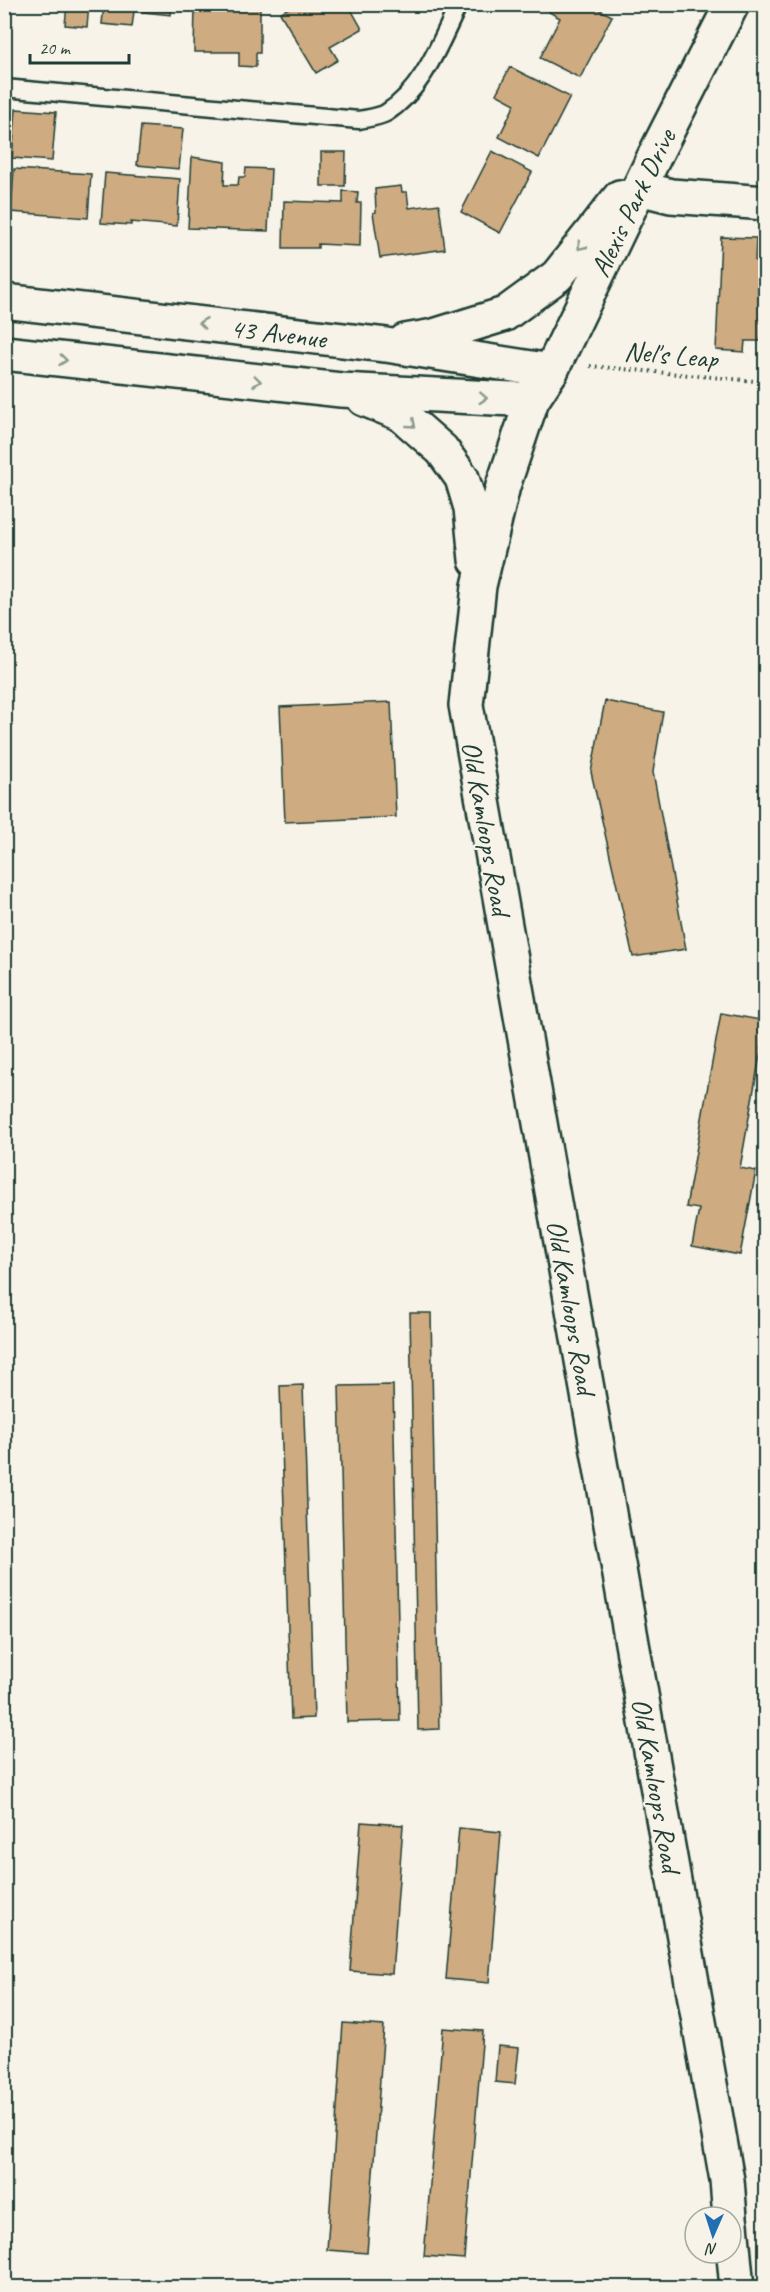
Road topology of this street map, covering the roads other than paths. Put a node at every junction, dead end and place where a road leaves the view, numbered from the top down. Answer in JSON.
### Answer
{"nodes":[{"id":1,"x":459,"y":4,"type":"edge"},
{"id":2,"x":732,"y":4,"type":"edge"},
{"id":3,"x":4,"y":88,"type":"edge"},
{"id":4,"x":657,"y":151,"type":"junction"},
{"id":5,"x":639,"y":188,"type":"junction"},
{"id":6,"x":765,"y":203,"type":"edge"},
{"id":7,"x":4,"y":301,"type":"edge"},
{"id":8,"x":386,"y":345,"type":"junction"},
{"id":9,"x":4,"y":353,"type":"edge"},
{"id":10,"x":551,"y":370,"type":"junction"},
{"id":11,"x":341,"y":390,"type":"junction"},
{"id":12,"x":532,"y":400,"type":"junction"},
{"id":13,"x":479,"y":585,"type":"junction"},
{"id":14,"x":729,"y":2205,"type":"edge"},
{"id":15,"x":735,"y":2265,"type":"edge"},
{"id":16,"x":737,"y":2288,"type":"edge"}],
"edges":[{"from":1,"to":3,"type":"lane"},
{"from":2,"to":4,"type":"street","name":"Alexis Park Drive"},
{"from":4,"to":5,"type":"street","name":"Alexis Park Drive"},
{"from":4,"to":8,"type":"street","one_way":true},
{"from":5,"to":6,"type":"street"},
{"from":5,"to":10,"type":"street","name":"Alexis Park Drive"},
{"from":8,"to":7,"type":"street","name":"43 Avenue","one_way":true},
{"from":8,"to":10,"type":"street","name":"43 Avenue"},
{"from":9,"to":11,"type":"street","name":"43 Avenue","one_way":true},
{"from":10,"to":12,"type":"street","name":"Alexis Park Drive"},
{"from":11,"to":12,"type":"street","name":"43 Avenue","one_way":true},
{"from":11,"to":13,"type":"street","one_way":true},
{"from":12,"to":13,"type":"street","name":"Old Kamloops Road"},
{"from":13,"to":14,"type":"street","name":"Old Kamloops Road"},
{"from":15,"to":16,"type":"street"}]}
